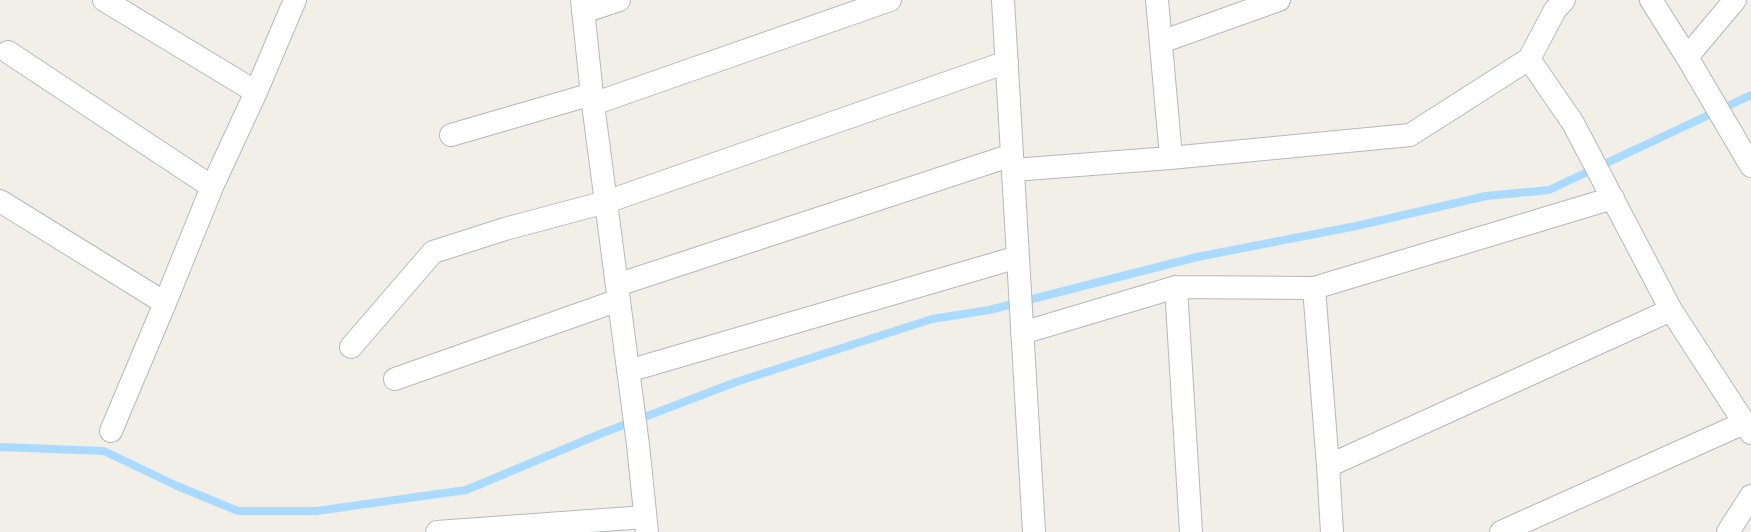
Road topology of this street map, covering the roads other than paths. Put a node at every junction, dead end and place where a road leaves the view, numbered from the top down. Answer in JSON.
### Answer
{"nodes":[{"id":1,"x":104,"y":0,"type":"edge"},
{"id":2,"x":619,"y":0,"type":"edge"},
{"id":3,"x":890,"y":0,"type":"edge"},
{"id":4,"x":1003,"y":0,"type":"edge"},
{"id":5,"x":1157,"y":0,"type":"edge"},
{"id":6,"x":1280,"y":0,"type":"edge"},
{"id":7,"x":1651,"y":0,"type":"edge"},
{"id":8,"x":1735,"y":0,"type":"edge"},
{"id":9,"x":290,"y":2,"type":"edge"},
{"id":10,"x":1556,"y":3,"type":"edge"},
{"id":11,"x":582,"y":6,"type":"edge"},
{"id":12,"x":1161,"y":42,"type":"junction"},
{"id":13,"x":8,"y":52,"type":"dead end"},
{"id":14,"x":1687,"y":57,"type":"junction"},
{"id":15,"x":1529,"y":59,"type":"junction"},
{"id":16,"x":1007,"y":62,"type":"junction"},
{"id":17,"x":256,"y":92,"type":"junction"},
{"id":18,"x":592,"y":99,"type":"junction"},
{"id":19,"x":451,"y":135,"type":"dead end"},
{"id":20,"x":1171,"y":157,"type":"junction"},
{"id":21,"x":1012,"y":162,"type":"junction"},
{"id":22,"x":1751,"y":166,"type":"edge"},
{"id":23,"x":212,"y":187,"type":"junction"},
{"id":24,"x":1613,"y":198,"type":"junction"},
{"id":25,"x":0,"y":201,"type":"edge"},
{"id":26,"x":606,"y":202,"type":"junction"},
{"id":27,"x":1018,"y":264,"type":"junction"},
{"id":28,"x":1176,"y":287,"type":"junction"},
{"id":29,"x":1314,"y":288,"type":"junction"},
{"id":30,"x":618,"y":293,"type":"junction"},
{"id":31,"x":165,"y":303,"type":"junction"},
{"id":32,"x":1671,"y":310,"type":"junction"},
{"id":33,"x":1022,"y":327,"type":"junction"},
{"id":34,"x":351,"y":347,"type":"dead end"},
{"id":35,"x":394,"y":379,"type":"dead end"},
{"id":36,"x":629,"y":380,"type":"junction"},
{"id":37,"x":1748,"y":428,"type":"edge"},
{"id":38,"x":111,"y":431,"type":"dead end"},
{"id":39,"x":1328,"y":466,"type":"junction"},
{"id":40,"x":1751,"y":496,"type":"edge"},
{"id":41,"x":646,"y":525,"type":"edge"},
{"id":42,"x":437,"y":532,"type":"edge"},
{"id":43,"x":1034,"y":532,"type":"edge"},
{"id":44,"x":1191,"y":532,"type":"edge"},
{"id":45,"x":1332,"y":532,"type":"edge"},
{"id":46,"x":1502,"y":532,"type":"edge"},
{"id":47,"x":1728,"y":532,"type":"edge"}],
"edges":[{"from":1,"to":17,"type":"street"},
{"from":2,"to":11,"type":"street"},
{"from":3,"to":18,"type":"street"},
{"from":4,"to":16,"type":"street"},
{"from":5,"to":12,"type":"street"},
{"from":6,"to":12,"type":"street"},
{"from":7,"to":14,"type":"street"},
{"from":8,"to":14,"type":"street"},
{"from":9,"to":17,"type":"street"},
{"from":10,"to":15,"type":"street"},
{"from":11,"to":18,"type":"street"},
{"from":12,"to":20,"type":"street"},
{"from":13,"to":23,"type":"street"},
{"from":14,"to":22,"type":"street"},
{"from":15,"to":20,"type":"street"},
{"from":15,"to":24,"type":"street"},
{"from":16,"to":21,"type":"street"},
{"from":16,"to":26,"type":"street"},
{"from":17,"to":23,"type":"street"},
{"from":18,"to":19,"type":"street"},
{"from":18,"to":26,"type":"street"},
{"from":20,"to":21,"type":"street"},
{"from":21,"to":27,"type":"street"},
{"from":21,"to":30,"type":"street"},
{"from":23,"to":31,"type":"street"},
{"from":24,"to":29,"type":"street"},
{"from":24,"to":32,"type":"street"},
{"from":25,"to":31,"type":"street"},
{"from":26,"to":30,"type":"street"},
{"from":26,"to":34,"type":"street"},
{"from":27,"to":33,"type":"street"},
{"from":27,"to":36,"type":"street"},
{"from":28,"to":29,"type":"street"},
{"from":28,"to":33,"type":"street"},
{"from":28,"to":44,"type":"street"},
{"from":29,"to":39,"type":"street"},
{"from":30,"to":35,"type":"street"},
{"from":30,"to":36,"type":"street"},
{"from":31,"to":38,"type":"street"},
{"from":32,"to":37,"type":"street"},
{"from":32,"to":39,"type":"street"},
{"from":33,"to":43,"type":"street"},
{"from":36,"to":41,"type":"street"},
{"from":37,"to":46,"type":"street"},
{"from":39,"to":45,"type":"street"},
{"from":40,"to":47,"type":"street"},
{"from":41,"to":42,"type":"street"}]}
